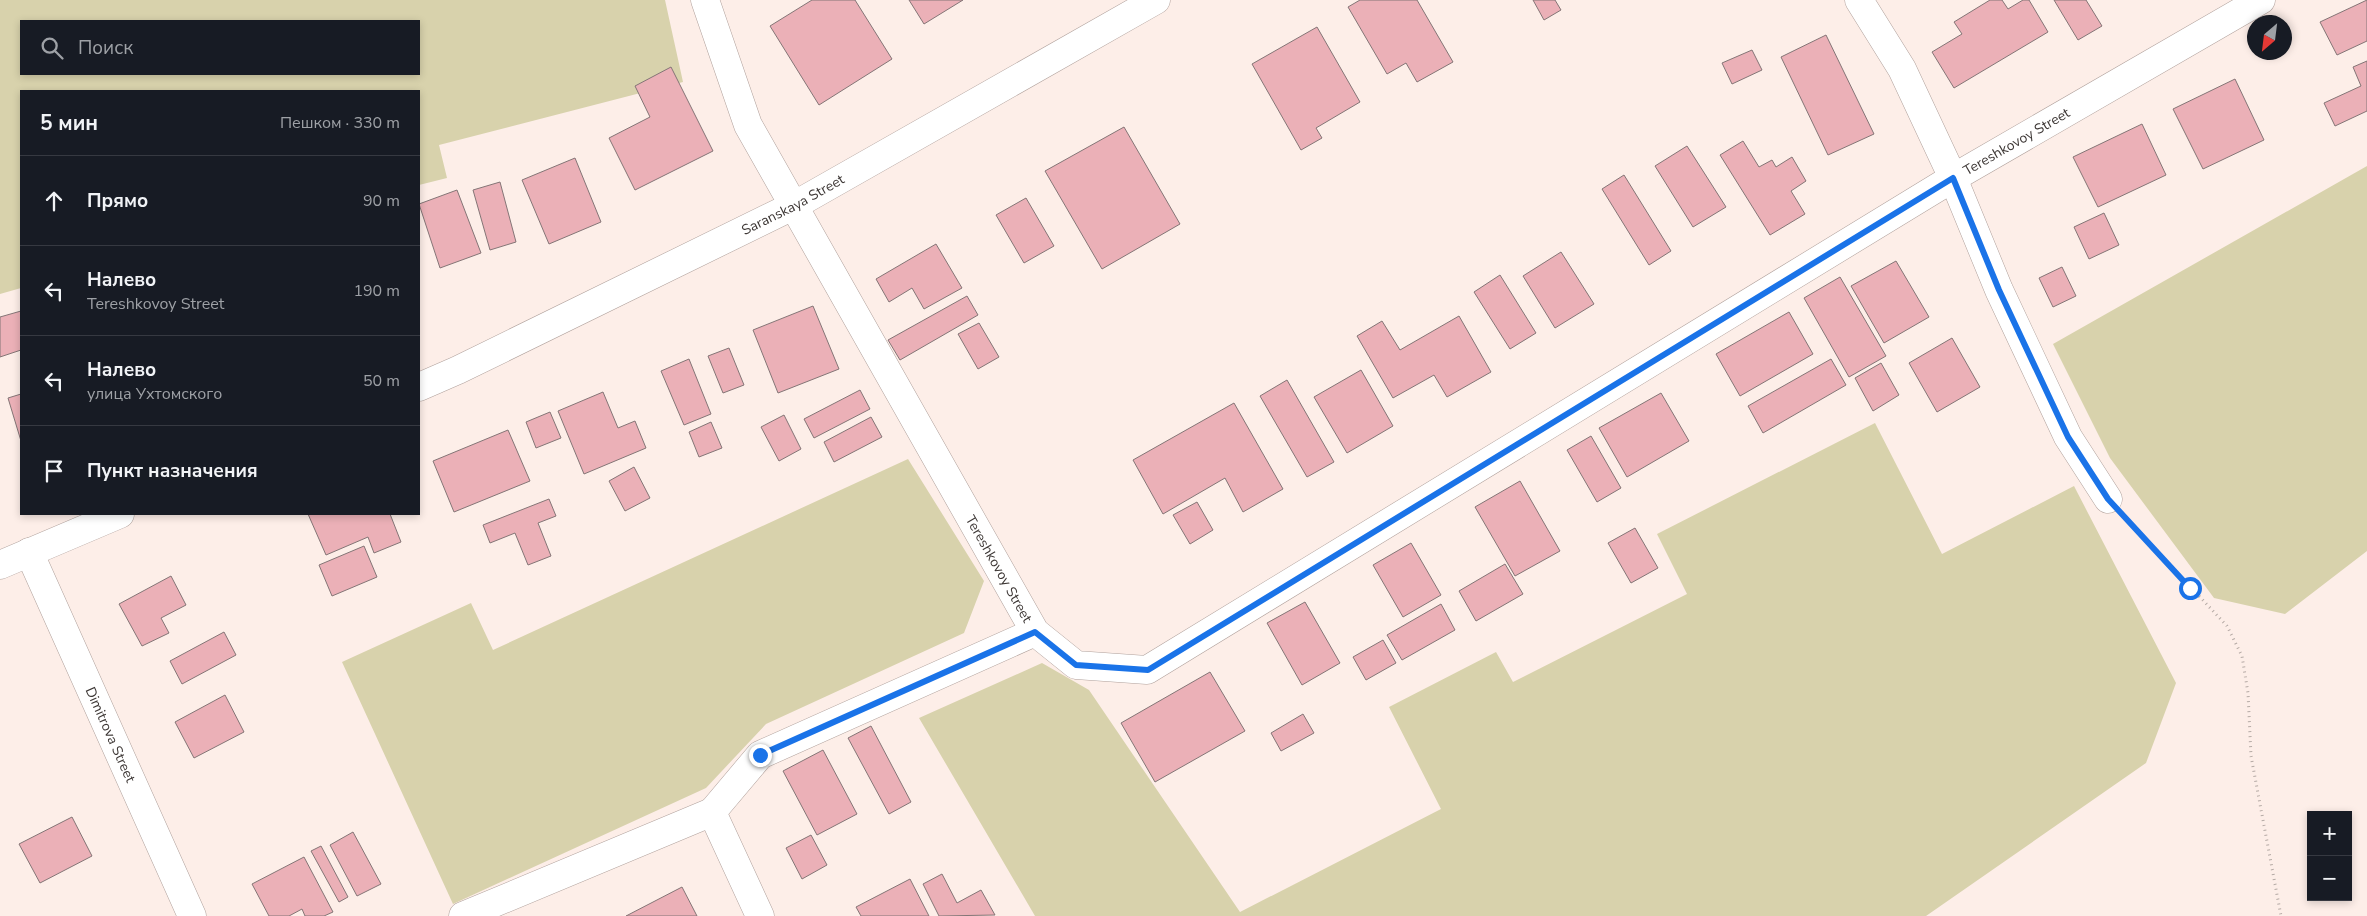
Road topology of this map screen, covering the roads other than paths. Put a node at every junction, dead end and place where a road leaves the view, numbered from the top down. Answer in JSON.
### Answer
{"nodes":[{"id":1,"x":705,"y":0,"type":"edge"},
{"id":2,"x":1156,"y":0,"type":"edge"},
{"id":3,"x":1859,"y":0,"type":"edge"},
{"id":4,"x":2261,"y":0,"type":"edge"},
{"id":5,"x":1953,"y":178,"type":"junction"},
{"id":6,"x":795,"y":205,"type":"junction"},
{"id":7,"x":420,"y":386,"type":"edge"},
{"id":8,"x":2108,"y":499,"type":"road end"},
{"id":9,"x":118,"y":515,"type":"edge"},
{"id":10,"x":29,"y":552,"type":"junction"},
{"id":11,"x":0,"y":565,"type":"edge"},
{"id":12,"x":1035,"y":632,"type":"junction"},
{"id":13,"x":712,"y":812,"type":"junction"},
{"id":14,"x":192,"y":916,"type":"edge"},
{"id":15,"x":463,"y":916,"type":"edge"},
{"id":16,"x":760,"y":916,"type":"edge"}],
"edges":[{"from":1,"to":6,"type":"street","name":"Tereshkovoy Street"},
{"from":2,"to":6,"type":"street","name":"Saranskaya Street"},
{"from":3,"to":5,"type":"street"},
{"from":4,"to":5,"type":"street","name":"Tereshkovoy Street"},
{"from":5,"to":8,"type":"street"},
{"from":5,"to":12,"type":"street","name":"Tereshkovoy Street"},
{"from":6,"to":7,"type":"street","name":"Saranskaya Street"},
{"from":6,"to":12,"type":"street","name":"Tereshkovoy Street"},
{"from":9,"to":10,"type":"street"},
{"from":10,"to":11,"type":"street"},
{"from":10,"to":14,"type":"street","name":"Dimitrova Street"},
{"from":12,"to":13,"type":"street"},
{"from":13,"to":15,"type":"street"},
{"from":13,"to":16,"type":"street"}]}
